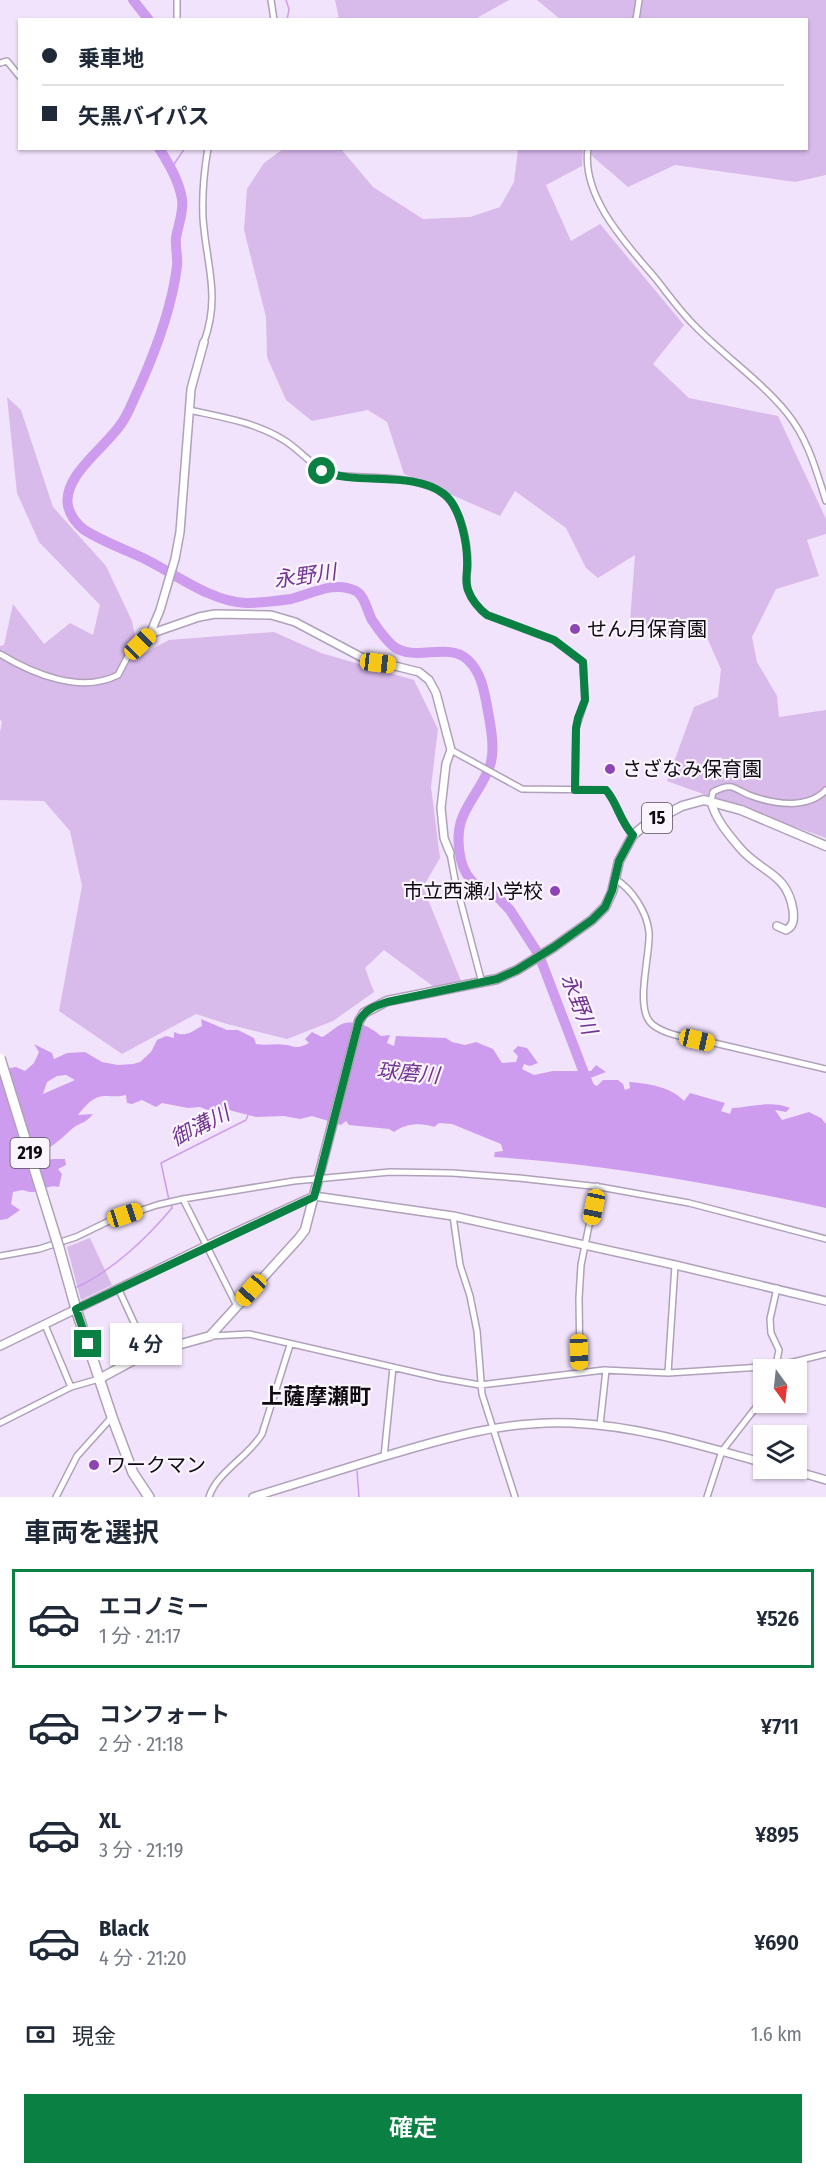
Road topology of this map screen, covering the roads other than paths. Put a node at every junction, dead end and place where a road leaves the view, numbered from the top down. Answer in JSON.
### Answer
{"nodes":[{"id":1,"x":177,"y":0,"type":"edge"},
{"id":2,"x":271,"y":0,"type":"edge"},
{"id":3,"x":639,"y":0,"type":"edge"},
{"id":4,"x":177,"y":18,"type":"edge"},
{"id":5,"x":274,"y":18,"type":"edge"},
{"id":6,"x":636,"y":18,"type":"edge"},
{"id":7,"x":0,"y":63,"type":"edge"},
{"id":8,"x":18,"y":75,"type":"edge"},
{"id":9,"x":208,"y":150,"type":"edge"},
{"id":10,"x":588,"y":150,"type":"edge"},
{"id":11,"x":204,"y":342,"type":"joint"},
{"id":12,"x":189,"y":410,"type":"junction"},
{"id":13,"x":826,"y":501,"type":"edge"},
{"id":14,"x":150,"y":634,"type":"junction"},
{"id":15,"x":0,"y":654,"type":"edge"},
{"id":16,"x":129,"y":654,"type":"joint"},
{"id":17,"x":451,"y":750,"type":"junction"},
{"id":18,"x":575,"y":790,"type":"junction"},
{"id":19,"x":826,"y":790,"type":"edge"},
{"id":20,"x":711,"y":801,"type":"junction"},
{"id":21,"x":633,"y":835,"type":"junction"},
{"id":22,"x":826,"y":846,"type":"edge"},
{"id":23,"x":450,"y":854,"type":"joint"},
{"id":24,"x":615,"y":879,"type":"junction"},
{"id":25,"x":777,"y":926,"type":"dead end"},
{"id":26,"x":482,"y":983,"type":"junction"},
{"id":27,"x":0,"y":1058,"type":"edge"},
{"id":28,"x":826,"y":1069,"type":"edge"},
{"id":29,"x":318,"y":1177,"type":"junction"},
{"id":30,"x":597,"y":1186,"type":"junction"},
{"id":31,"x":314,"y":1197,"type":"junction"},
{"id":32,"x":183,"y":1199,"type":"junction"},
{"id":33,"x":453,"y":1216,"type":"junction"},
{"id":34,"x":826,"y":1239,"type":"edge"},
{"id":35,"x":586,"y":1244,"type":"junction"},
{"id":36,"x":206,"y":1246,"type":"junction"},
{"id":37,"x":0,"y":1256,"type":"edge"},
{"id":38,"x":675,"y":1265,"type":"junction"},
{"id":39,"x":118,"y":1288,"type":"junction"},
{"id":40,"x":777,"y":1288,"type":"junction"},
{"id":41,"x":826,"y":1301,"type":"edge"},
{"id":42,"x":237,"y":1306,"type":"junction"},
{"id":43,"x":76,"y":1309,"type":"junction"},
{"id":44,"x":45,"y":1325,"type":"junction"},
{"id":45,"x":210,"y":1336,"type":"junction"},
{"id":46,"x":290,"y":1344,"type":"junction"},
{"id":47,"x":0,"y":1346,"type":"edge"},
{"id":48,"x":148,"y":1353,"type":"junction"},
{"id":49,"x":826,"y":1354,"type":"edge"},
{"id":50,"x":777,"y":1359,"type":"edge"},
{"id":51,"x":807,"y":1359,"type":"edge"},
{"id":52,"x":393,"y":1367,"type":"junction"},
{"id":53,"x":753,"y":1368,"type":"edge"},
{"id":54,"x":606,"y":1370,"type":"junction"},
{"id":55,"x":580,"y":1372,"type":"junction"},
{"id":56,"x":668,"y":1374,"type":"junction"},
{"id":57,"x":99,"y":1379,"type":"junction"},
{"id":58,"x":480,"y":1385,"type":"junction"},
{"id":59,"x":71,"y":1387,"type":"junction"},
{"id":60,"x":753,"y":1411,"type":"edge"},
{"id":61,"x":112,"y":1417,"type":"junction"},
{"id":62,"x":0,"y":1423,"type":"edge"},
{"id":63,"x":600,"y":1425,"type":"junction"},
{"id":64,"x":494,"y":1428,"type":"junction"},
{"id":65,"x":722,"y":1451,"type":"junction"},
{"id":66,"x":384,"y":1457,"type":"junction"},
{"id":67,"x":753,"y":1460,"type":"edge"},
{"id":68,"x":807,"y":1474,"type":"edge"},
{"id":69,"x":826,"y":1480,"type":"edge"},
{"id":70,"x":56,"y":1497,"type":"edge"},
{"id":71,"x":149,"y":1497,"type":"edge"},
{"id":72,"x":209,"y":1497,"type":"edge"},
{"id":73,"x":253,"y":1497,"type":"edge"},
{"id":74,"x":514,"y":1497,"type":"edge"},
{"id":75,"x":707,"y":1497,"type":"edge"}],
"edges":[{"from":1,"to":4,"type":"street"},
{"from":2,"to":5,"type":"street"},
{"from":3,"to":6,"type":"street"},
{"from":7,"to":8,"type":"street"},
{"from":9,"to":11,"type":"street"},
{"from":10,"to":13,"type":"street"},
{"from":11,"to":12,"type":"street"},
{"from":12,"to":14,"type":"street"},
{"from":12,"to":18,"type":"street"},
{"from":14,"to":16,"type":"street"},
{"from":14,"to":17,"type":"street"},
{"from":15,"to":16,"type":"street"},
{"from":17,"to":18,"type":"street"},
{"from":17,"to":23,"type":"street"},
{"from":18,"to":21,"type":"street"},
{"from":19,"to":20,"type":"street"},
{"from":20,"to":21,"type":"main road","number":"15"},
{"from":20,"to":22,"type":"main road","number":"15"},
{"from":20,"to":25,"type":"street"},
{"from":21,"to":24,"type":"main road","number":"15"},
{"from":23,"to":26,"type":"street"},
{"from":24,"to":26,"type":"main road","number":"15"},
{"from":24,"to":28,"type":"street"},
{"from":26,"to":29,"type":"main road","number":"15"},
{"from":27,"to":43,"type":"highway","number":"219","bridge":true},
{"from":29,"to":30,"type":"street"},
{"from":29,"to":31,"type":"main road","number":"15"},
{"from":29,"to":32,"type":"street"},
{"from":30,"to":34,"type":"street"},
{"from":30,"to":35,"type":"street"},
{"from":31,"to":33,"type":"street"},
{"from":31,"to":36,"type":"street"},
{"from":31,"to":42,"type":"main road","number":"15"},
{"from":32,"to":36,"type":"street"},
{"from":32,"to":37,"type":"street"},
{"from":33,"to":35,"type":"street"},
{"from":33,"to":58,"type":"street"},
{"from":35,"to":38,"type":"street"},
{"from":35,"to":55,"type":"street"},
{"from":36,"to":39,"type":"street"},
{"from":36,"to":42,"type":"street"},
{"from":38,"to":40,"type":"street"},
{"from":38,"to":56,"type":"street"},
{"from":39,"to":43,"type":"street"},
{"from":39,"to":48,"type":"street"},
{"from":40,"to":41,"type":"street"},
{"from":40,"to":50,"type":"street"},
{"from":42,"to":45,"type":"main road","number":"15"},
{"from":43,"to":44,"type":"street"},
{"from":43,"to":57,"type":"highway","number":"219"},
{"from":44,"to":47,"type":"street"},
{"from":44,"to":59,"type":"street"},
{"from":45,"to":46,"type":"street"},
{"from":45,"to":48,"type":"main road"},
{"from":46,"to":52,"type":"street"},
{"from":46,"to":72,"type":"street"},
{"from":48,"to":57,"type":"main road"},
{"from":49,"to":51,"type":"street"},
{"from":52,"to":58,"type":"street"},
{"from":52,"to":66,"type":"street"},
{"from":53,"to":56,"type":"street"},
{"from":54,"to":55,"type":"street"},
{"from":54,"to":56,"type":"street"},
{"from":54,"to":63,"type":"street"},
{"from":55,"to":58,"type":"street"},
{"from":57,"to":59,"type":"street"},
{"from":57,"to":61,"type":"highway","number":"219"},
{"from":58,"to":64,"type":"street"},
{"from":59,"to":62,"type":"street"},
{"from":60,"to":65,"type":"street"},
{"from":61,"to":70,"type":"street"},
{"from":61,"to":71,"type":"highway","number":"219"},
{"from":63,"to":64,"type":"street"},
{"from":63,"to":65,"type":"street"},
{"from":64,"to":66,"type":"street"},
{"from":64,"to":74,"type":"street"},
{"from":65,"to":67,"type":"street"},
{"from":65,"to":75,"type":"street"},
{"from":66,"to":73,"type":"street"},
{"from":68,"to":69,"type":"street"}]}
